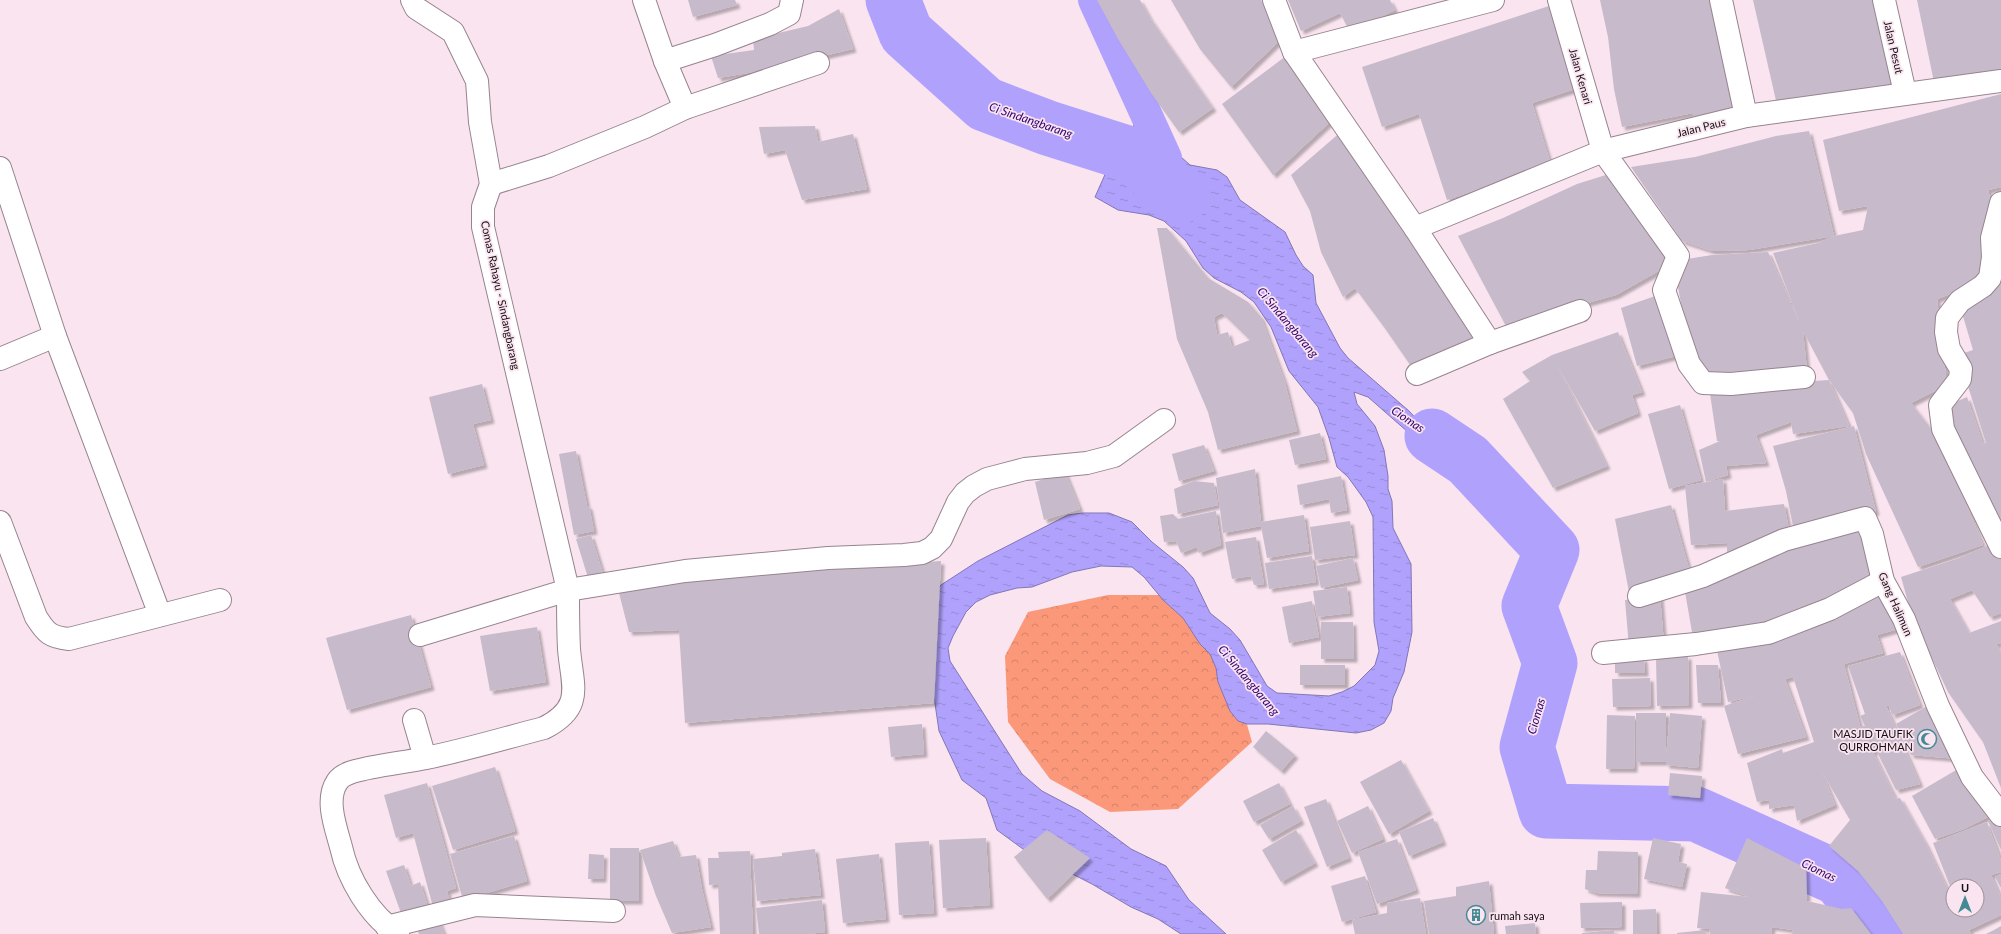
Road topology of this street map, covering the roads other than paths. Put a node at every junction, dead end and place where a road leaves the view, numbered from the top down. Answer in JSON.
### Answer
{"nodes":[{"id":1,"x":412,"y":0,"type":"edge"},
{"id":2,"x":644,"y":0,"type":"edge"},
{"id":3,"x":792,"y":0,"type":"edge"},
{"id":4,"x":1274,"y":0,"type":"edge"},
{"id":5,"x":1494,"y":0,"type":"edge"},
{"id":6,"x":1559,"y":0,"type":"edge"},
{"id":7,"x":1721,"y":0,"type":"edge"},
{"id":8,"x":1884,"y":0,"type":"edge"},
{"id":9,"x":1294,"y":52,"type":"junction"},
{"id":10,"x":665,"y":61,"type":"junction"},
{"id":11,"x":818,"y":63,"type":"dead end"},
{"id":12,"x":2001,"y":81,"type":"edge"},
{"id":13,"x":1905,"y":93,"type":"junction"},
{"id":14,"x":685,"y":108,"type":"junction"},
{"id":15,"x":1746,"y":116,"type":"junction"},
{"id":16,"x":1603,"y":151,"type":"junction"},
{"id":17,"x":0,"y":168,"type":"edge"},
{"id":18,"x":491,"y":184,"type":"junction"},
{"id":19,"x":2001,"y":203,"type":"edge"},
{"id":20,"x":1415,"y":228,"type":"junction"},
{"id":21,"x":1580,"y":311,"type":"dead end"},
{"id":22,"x":56,"y":336,"type":"junction"},
{"id":23,"x":1490,"y":343,"type":"junction"},
{"id":24,"x":0,"y":359,"type":"edge"},
{"id":25,"x":1417,"y":374,"type":"dead end"},
{"id":26,"x":1804,"y":377,"type":"dead end"},
{"id":27,"x":1164,"y":420,"type":"dead end"},
{"id":28,"x":0,"y":522,"type":"edge"},
{"id":29,"x":2001,"y":548,"type":"edge"},
{"id":30,"x":1884,"y":581,"type":"junction"},
{"id":31,"x":568,"y":590,"type":"junction"},
{"id":32,"x":1639,"y":596,"type":"dead end"},
{"id":33,"x":220,"y":600,"type":"dead end"},
{"id":34,"x":160,"y":615,"type":"junction"},
{"id":35,"x":420,"y":635,"type":"dead end"},
{"id":36,"x":1603,"y":653,"type":"dead end"},
{"id":37,"x":414,"y":720,"type":"dead end"},
{"id":38,"x":425,"y":758,"type":"junction"},
{"id":39,"x":2001,"y":815,"type":"edge"},
{"id":40,"x":614,"y":911,"type":"dead end"},
{"id":41,"x":392,"y":930,"type":"edge"}],
"edges":[{"from":1,"to":18,"type":"street","name":"Comas Rahayu - Sindangbarang"},
{"from":2,"to":10,"type":"street"},
{"from":3,"to":10,"type":"street"},
{"from":4,"to":9,"type":"street"},
{"from":5,"to":9,"type":"street"},
{"from":6,"to":16,"type":"street","name":"Jalan Kenari"},
{"from":7,"to":15,"type":"street"},
{"from":8,"to":13,"type":"street","name":"Jalan Pesut"},
{"from":9,"to":20,"type":"street"},
{"from":10,"to":14,"type":"street"},
{"from":11,"to":14,"type":"street"},
{"from":12,"to":13,"type":"street","name":"Jalan Paus"},
{"from":13,"to":15,"type":"street","name":"Jalan Paus"},
{"from":14,"to":18,"type":"street"},
{"from":15,"to":16,"type":"street","name":"Jalan Paus"},
{"from":16,"to":20,"type":"street","name":"Jalan Paus"},
{"from":16,"to":26,"type":"street","name":"Jalan Kenari"},
{"from":17,"to":22,"type":"street"},
{"from":18,"to":31,"type":"street","name":"Comas Rahayu - Sindangbarang"},
{"from":19,"to":29,"type":"street"},
{"from":20,"to":23,"type":"street"},
{"from":21,"to":23,"type":"street"},
{"from":22,"to":24,"type":"street"},
{"from":22,"to":34,"type":"street"},
{"from":23,"to":25,"type":"street"},
{"from":27,"to":31,"type":"street"},
{"from":28,"to":34,"type":"street"},
{"from":30,"to":32,"type":"street","name":"Gang Halimun"},
{"from":30,"to":36,"type":"street"},
{"from":30,"to":39,"type":"street","name":"Gang Halimun"},
{"from":31,"to":35,"type":"street"},
{"from":31,"to":38,"type":"street","name":"Comas Rahayu - Sindangbarang"},
{"from":33,"to":34,"type":"street"},
{"from":37,"to":38,"type":"street"},
{"from":38,"to":41,"type":"street"},
{"from":40,"to":41,"type":"street"}]}
